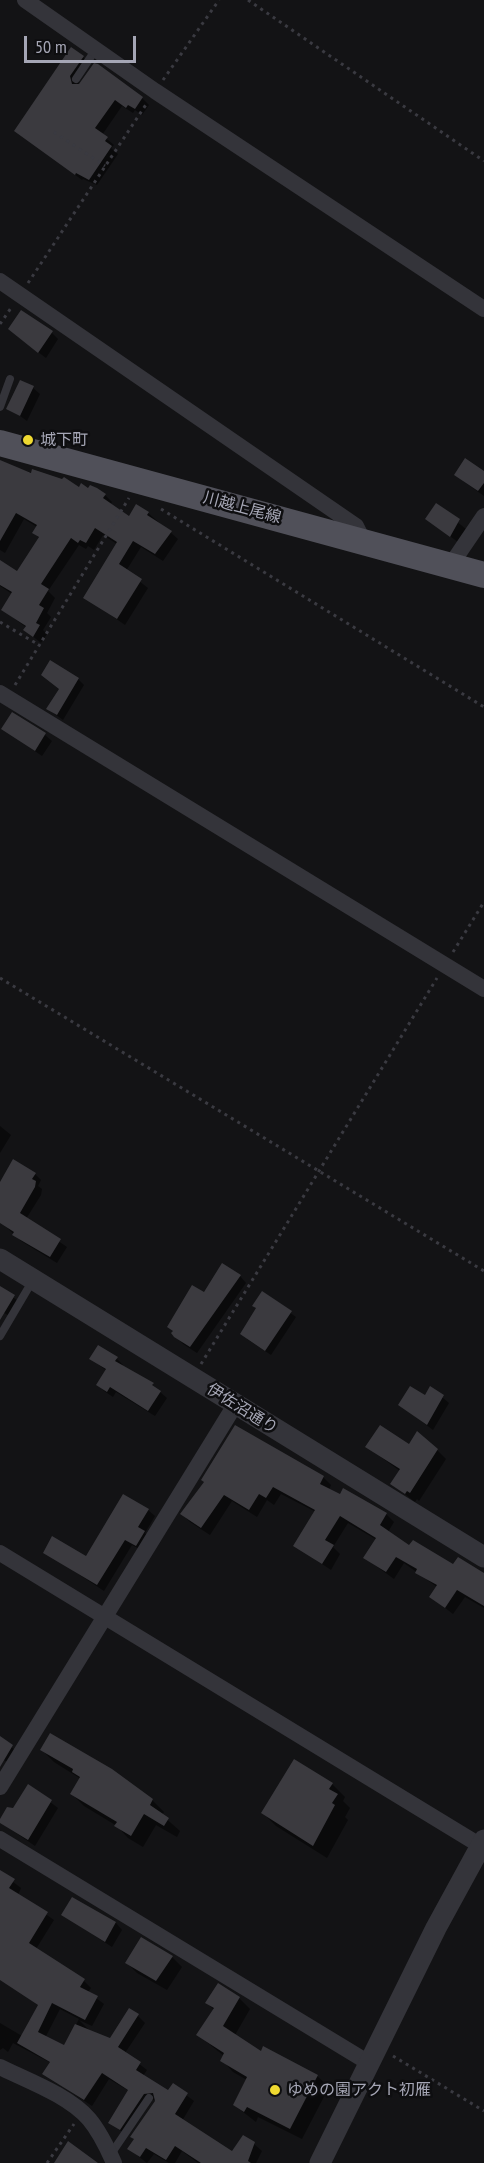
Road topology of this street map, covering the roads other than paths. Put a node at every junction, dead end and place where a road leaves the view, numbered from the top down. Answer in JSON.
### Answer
{"nodes":[{"id":1,"x":25,"y":0,"type":"edge"},
{"id":2,"x":96,"y":49,"type":"junction"},
{"id":3,"x":76,"y":79,"type":"dead end"},
{"id":4,"x":0,"y":281,"type":"edge"},
{"id":5,"x":484,"y":309,"type":"edge"},
{"id":6,"x":10,"y":379,"type":"dead end"},
{"id":7,"x":0,"y":407,"type":"edge"},
{"id":8,"x":0,"y":442,"type":"edge"},
{"id":9,"x":484,"y":516,"type":"edge"},
{"id":10,"x":364,"y":542,"type":"junction"},
{"id":11,"x":450,"y":566,"type":"junction"},
{"id":12,"x":484,"y":576,"type":"edge"},
{"id":13,"x":4,"y":696,"type":"edge"},
{"id":14,"x":484,"y":989,"type":"edge"},
{"id":15,"x":0,"y":1259,"type":"edge"},
{"id":16,"x":33,"y":1280,"type":"junction"},
{"id":17,"x":0,"y":1335,"type":"edge"},
{"id":18,"x":236,"y":1405,"type":"junction"},
{"id":19,"x":0,"y":1553,"type":"edge"},
{"id":20,"x":484,"y":1557,"type":"edge"},
{"id":21,"x":104,"y":1618,"type":"junction"},
{"id":22,"x":0,"y":1787,"type":"edge"},
{"id":23,"x":0,"y":1839,"type":"edge"},
{"id":24,"x":482,"y":1843,"type":"edge"},
{"id":25,"x":374,"y":2055,"type":"junction"},
{"id":26,"x":0,"y":2067,"type":"edge"},
{"id":27,"x":149,"y":2098,"type":"dead end"},
{"id":28,"x":112,"y":2159,"type":"edge"},
{"id":29,"x":320,"y":2163,"type":"edge"}],
"edges":[{"from":1,"to":2,"type":"street"},
{"from":2,"to":3,"type":"lane"},
{"from":2,"to":5,"type":"street"},
{"from":4,"to":10,"type":"street"},
{"from":6,"to":7,"type":"lane"},
{"from":8,"to":10,"type":"main road","name":"川越上尾線"},
{"from":9,"to":11,"type":"street"},
{"from":10,"to":11,"type":"main road","name":"川越上尾線"},
{"from":11,"to":12,"type":"main road","name":"川越上尾線"},
{"from":13,"to":14,"type":"street"},
{"from":15,"to":16,"type":"street","name":"伊佐沼通り"},
{"from":16,"to":17,"type":"lane"},
{"from":16,"to":18,"type":"street","name":"伊佐沼通り"},
{"from":18,"to":20,"type":"street","name":"伊佐沼通り"},
{"from":18,"to":21,"type":"street"},
{"from":19,"to":21,"type":"street"},
{"from":21,"to":22,"type":"street"},
{"from":21,"to":24,"type":"street"},
{"from":23,"to":25,"type":"street"},
{"from":24,"to":25,"type":"street"},
{"from":25,"to":29,"type":"street"},
{"from":26,"to":28,"type":"street"},
{"from":27,"to":28,"type":"lane"}]}
